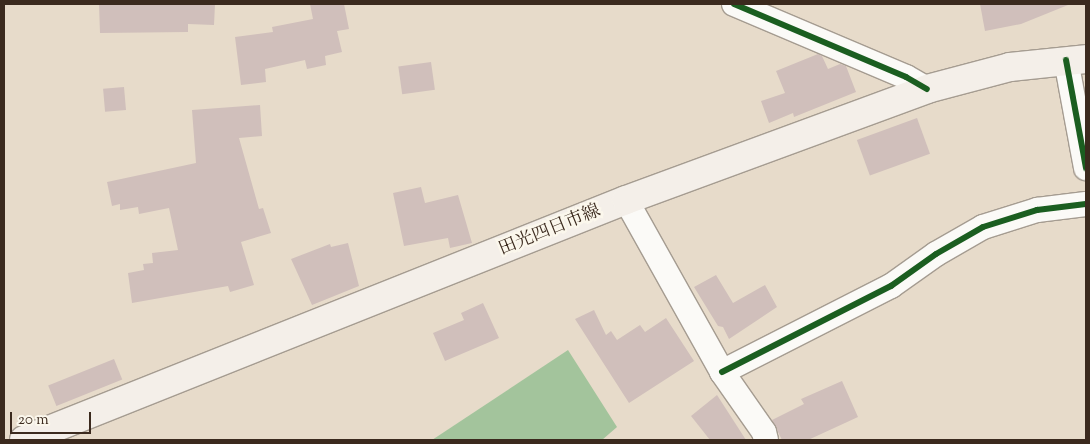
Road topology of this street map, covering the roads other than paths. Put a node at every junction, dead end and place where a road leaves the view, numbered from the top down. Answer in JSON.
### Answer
{"nodes":[{"id":1,"x":734,"y":4,"type":"edge"},
{"id":2,"x":1076,"y":60,"type":"edge"},
{"id":3,"x":927,"y":89,"type":"junction"},
{"id":4,"x":1086,"y":168,"type":"edge"},
{"id":5,"x":626,"y":200,"type":"junction"},
{"id":6,"x":1086,"y":204,"type":"edge"},
{"id":7,"x":722,"y":372,"type":"junction"},
{"id":8,"x":24,"y":440,"type":"edge"},
{"id":9,"x":766,"y":440,"type":"edge"}],
"edges":[{"from":1,"to":3,"type":"street"},
{"from":2,"to":3,"type":"main road","name":"田光四日市線"},
{"from":2,"to":4,"type":"street"},
{"from":3,"to":5,"type":"main road","name":"田光四日市線"},
{"from":5,"to":7,"type":"street"},
{"from":5,"to":8,"type":"main road","name":"田光四日市線"},
{"from":6,"to":7,"type":"street"},
{"from":7,"to":9,"type":"street"}]}
